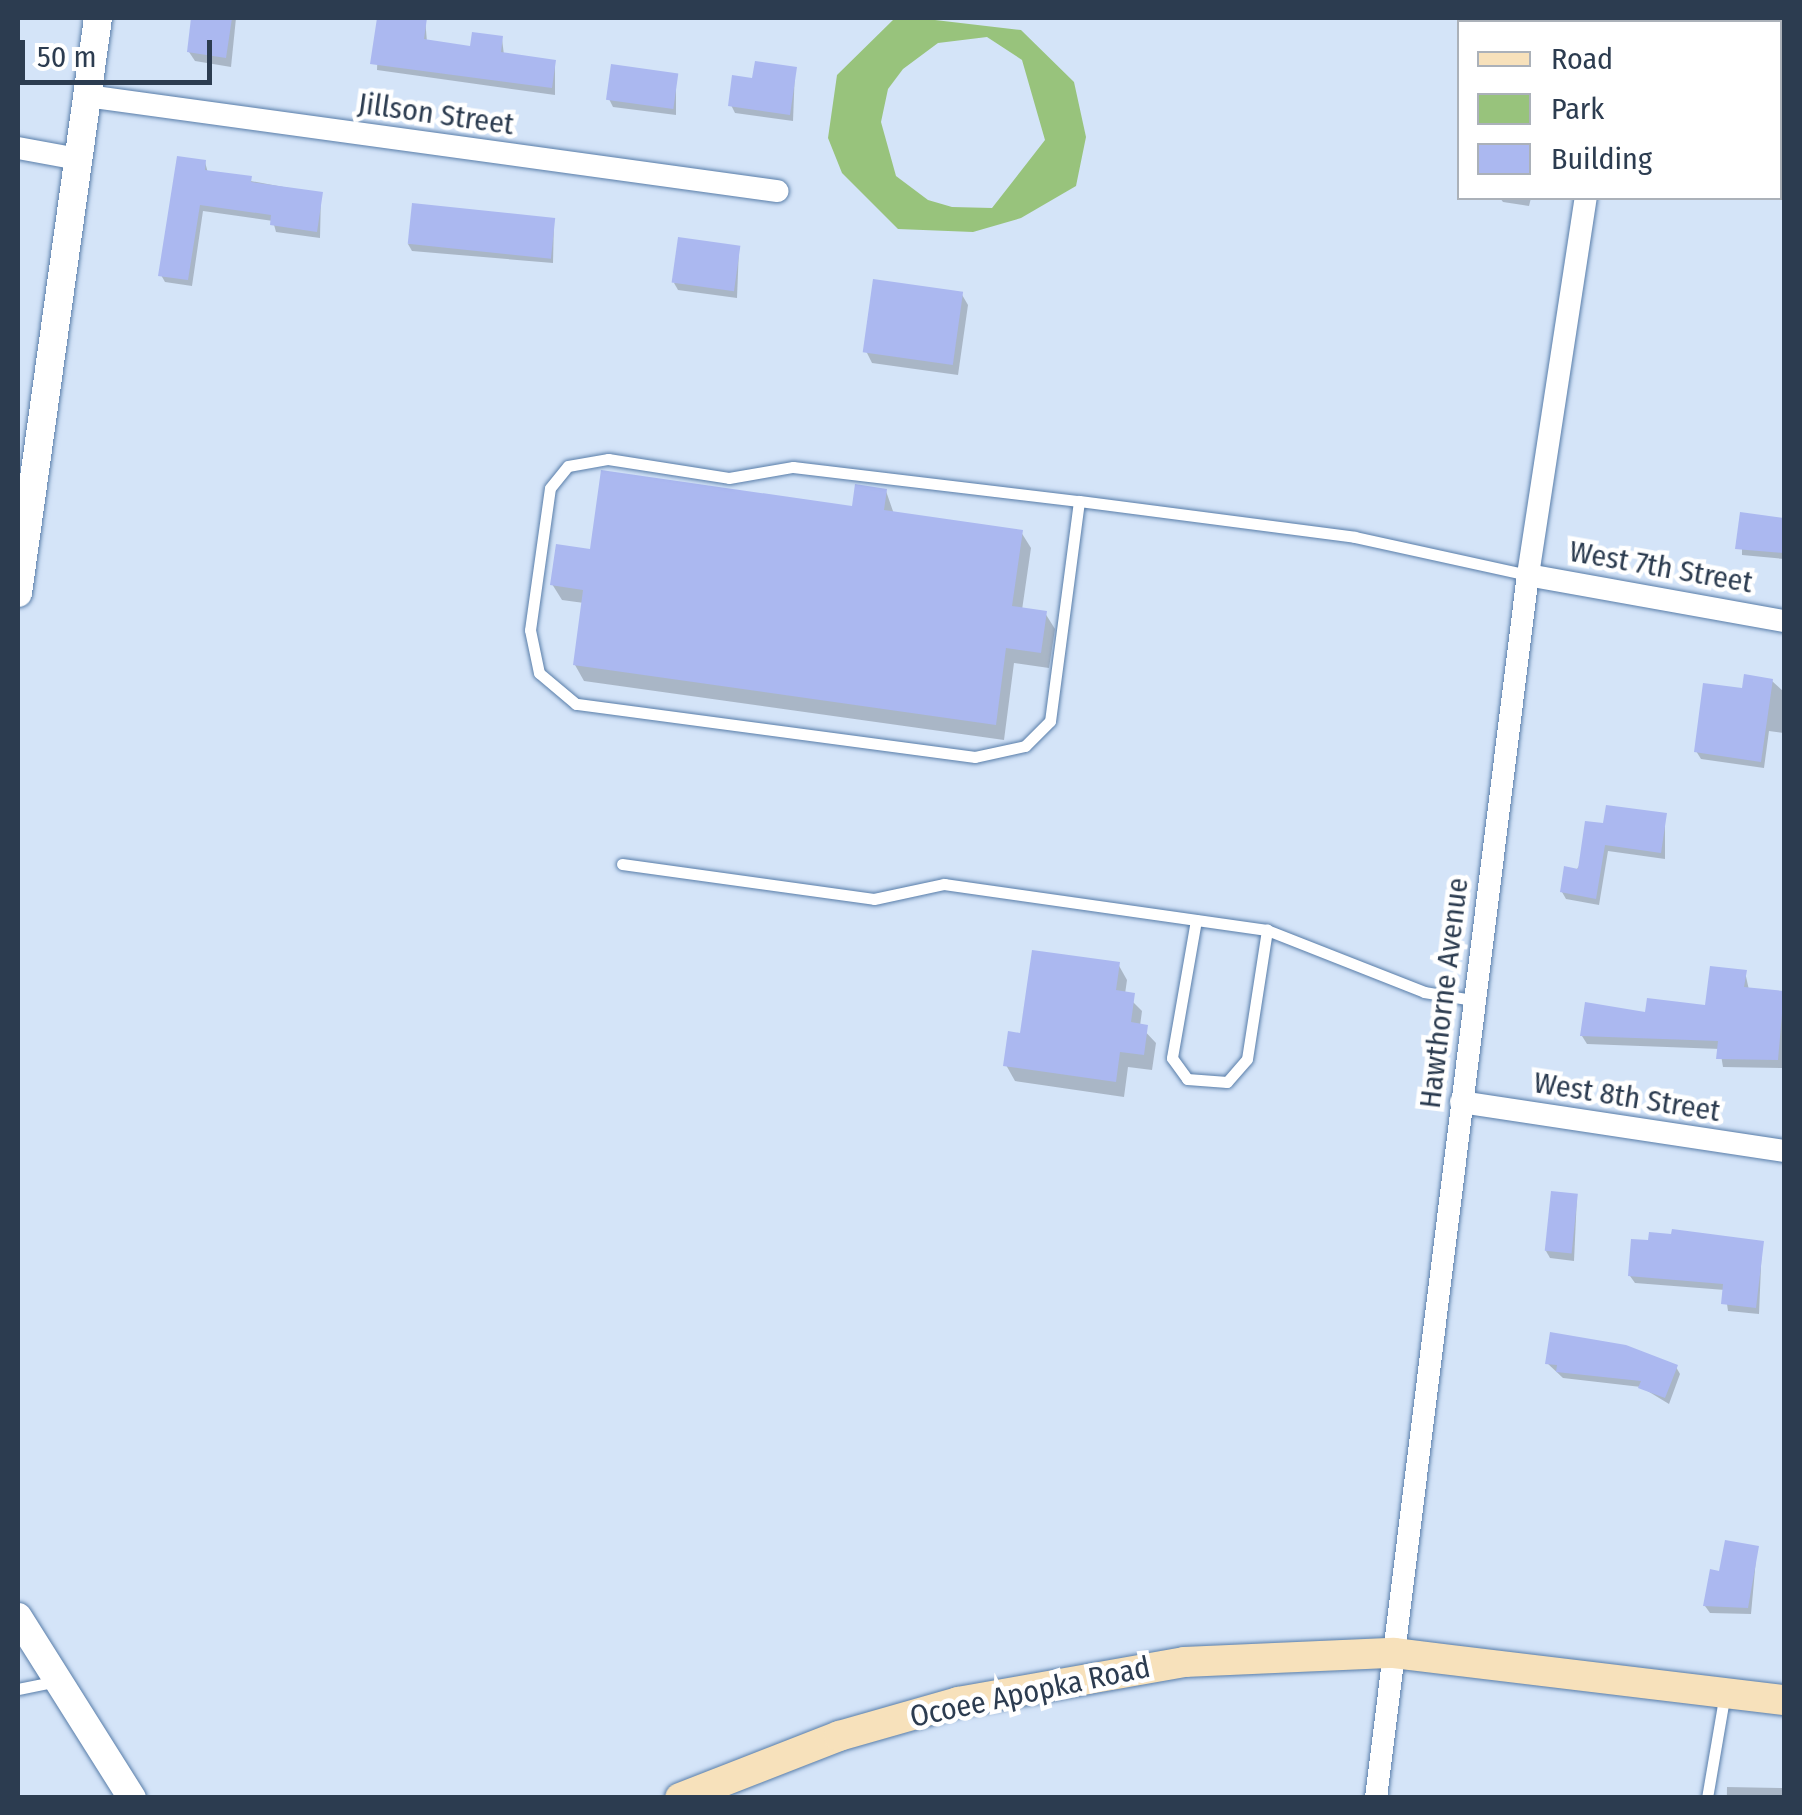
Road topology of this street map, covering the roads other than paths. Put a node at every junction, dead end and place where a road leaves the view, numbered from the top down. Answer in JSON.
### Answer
{"nodes":[{"id":1,"x":98,"y":18,"type":"edge"},
{"id":2,"x":87,"y":96,"type":"junction"},
{"id":3,"x":18,"y":148,"type":"edge"},
{"id":4,"x":78,"y":158,"type":"junction"},
{"id":5,"x":777,"y":191,"type":"dead end"},
{"id":6,"x":1586,"y":200,"type":"edge"},
{"id":7,"x":1079,"y":501,"type":"junction"},
{"id":8,"x":1528,"y":575,"type":"junction"},
{"id":9,"x":18,"y":593,"type":"edge"},
{"id":10,"x":1784,"y":621,"type":"edge"},
{"id":11,"x":622,"y":864,"type":"dead end"},
{"id":12,"x":1196,"y":920,"type":"junction"},
{"id":13,"x":1266,"y":930,"type":"junction"},
{"id":14,"x":1473,"y":1000,"type":"junction"},
{"id":15,"x":1460,"y":1102,"type":"junction"},
{"id":16,"x":1784,"y":1151,"type":"edge"},
{"id":17,"x":18,"y":1617,"type":"edge"},
{"id":18,"x":1394,"y":1653,"type":"junction"},
{"id":19,"x":58,"y":1681,"type":"junction"},
{"id":20,"x":18,"y":1690,"type":"edge"},
{"id":21,"x":1725,"y":1692,"type":"junction"},
{"id":22,"x":1784,"y":1700,"type":"edge"},
{"id":23,"x":132,"y":1798,"type":"edge"},
{"id":24,"x":680,"y":1798,"type":"edge"},
{"id":25,"x":1376,"y":1798,"type":"edge"},
{"id":26,"x":1708,"y":1798,"type":"edge"}],
"edges":[{"from":1,"to":2,"type":"street"},
{"from":2,"to":4,"type":"street"},
{"from":2,"to":5,"type":"street","name":"Jillson Street"},
{"from":3,"to":4,"type":"street"},
{"from":4,"to":9,"type":"street"},
{"from":6,"to":8,"type":"street","name":"Hawthorne Avenue"},
{"from":7,"to":7,"type":"lane"},
{"from":7,"to":8,"type":"lane"},
{"from":8,"to":10,"type":"street","name":"West 7th Street"},
{"from":8,"to":14,"type":"street","name":"Hawthorne Avenue"},
{"from":11,"to":12,"type":"lane"},
{"from":12,"to":13,"type":"lane"},
{"from":12,"to":13,"type":"lane"},
{"from":13,"to":14,"type":"lane"},
{"from":14,"to":15,"type":"street","name":"Hawthorne Avenue"},
{"from":15,"to":16,"type":"street","name":"West 8th Street"},
{"from":15,"to":18,"type":"street","name":"Hawthorne Avenue"},
{"from":17,"to":19,"type":"street"},
{"from":18,"to":21,"type":"main road","name":"Ocoee Apopka Road"},
{"from":18,"to":24,"type":"main road","name":"Ocoee Apopka Road"},
{"from":18,"to":25,"type":"street","name":"Hawthorne Avenue"},
{"from":19,"to":20,"type":"lane"},
{"from":19,"to":23,"type":"street"},
{"from":21,"to":22,"type":"main road","name":"Ocoee Apopka Road"},
{"from":21,"to":26,"type":"lane"}]}
